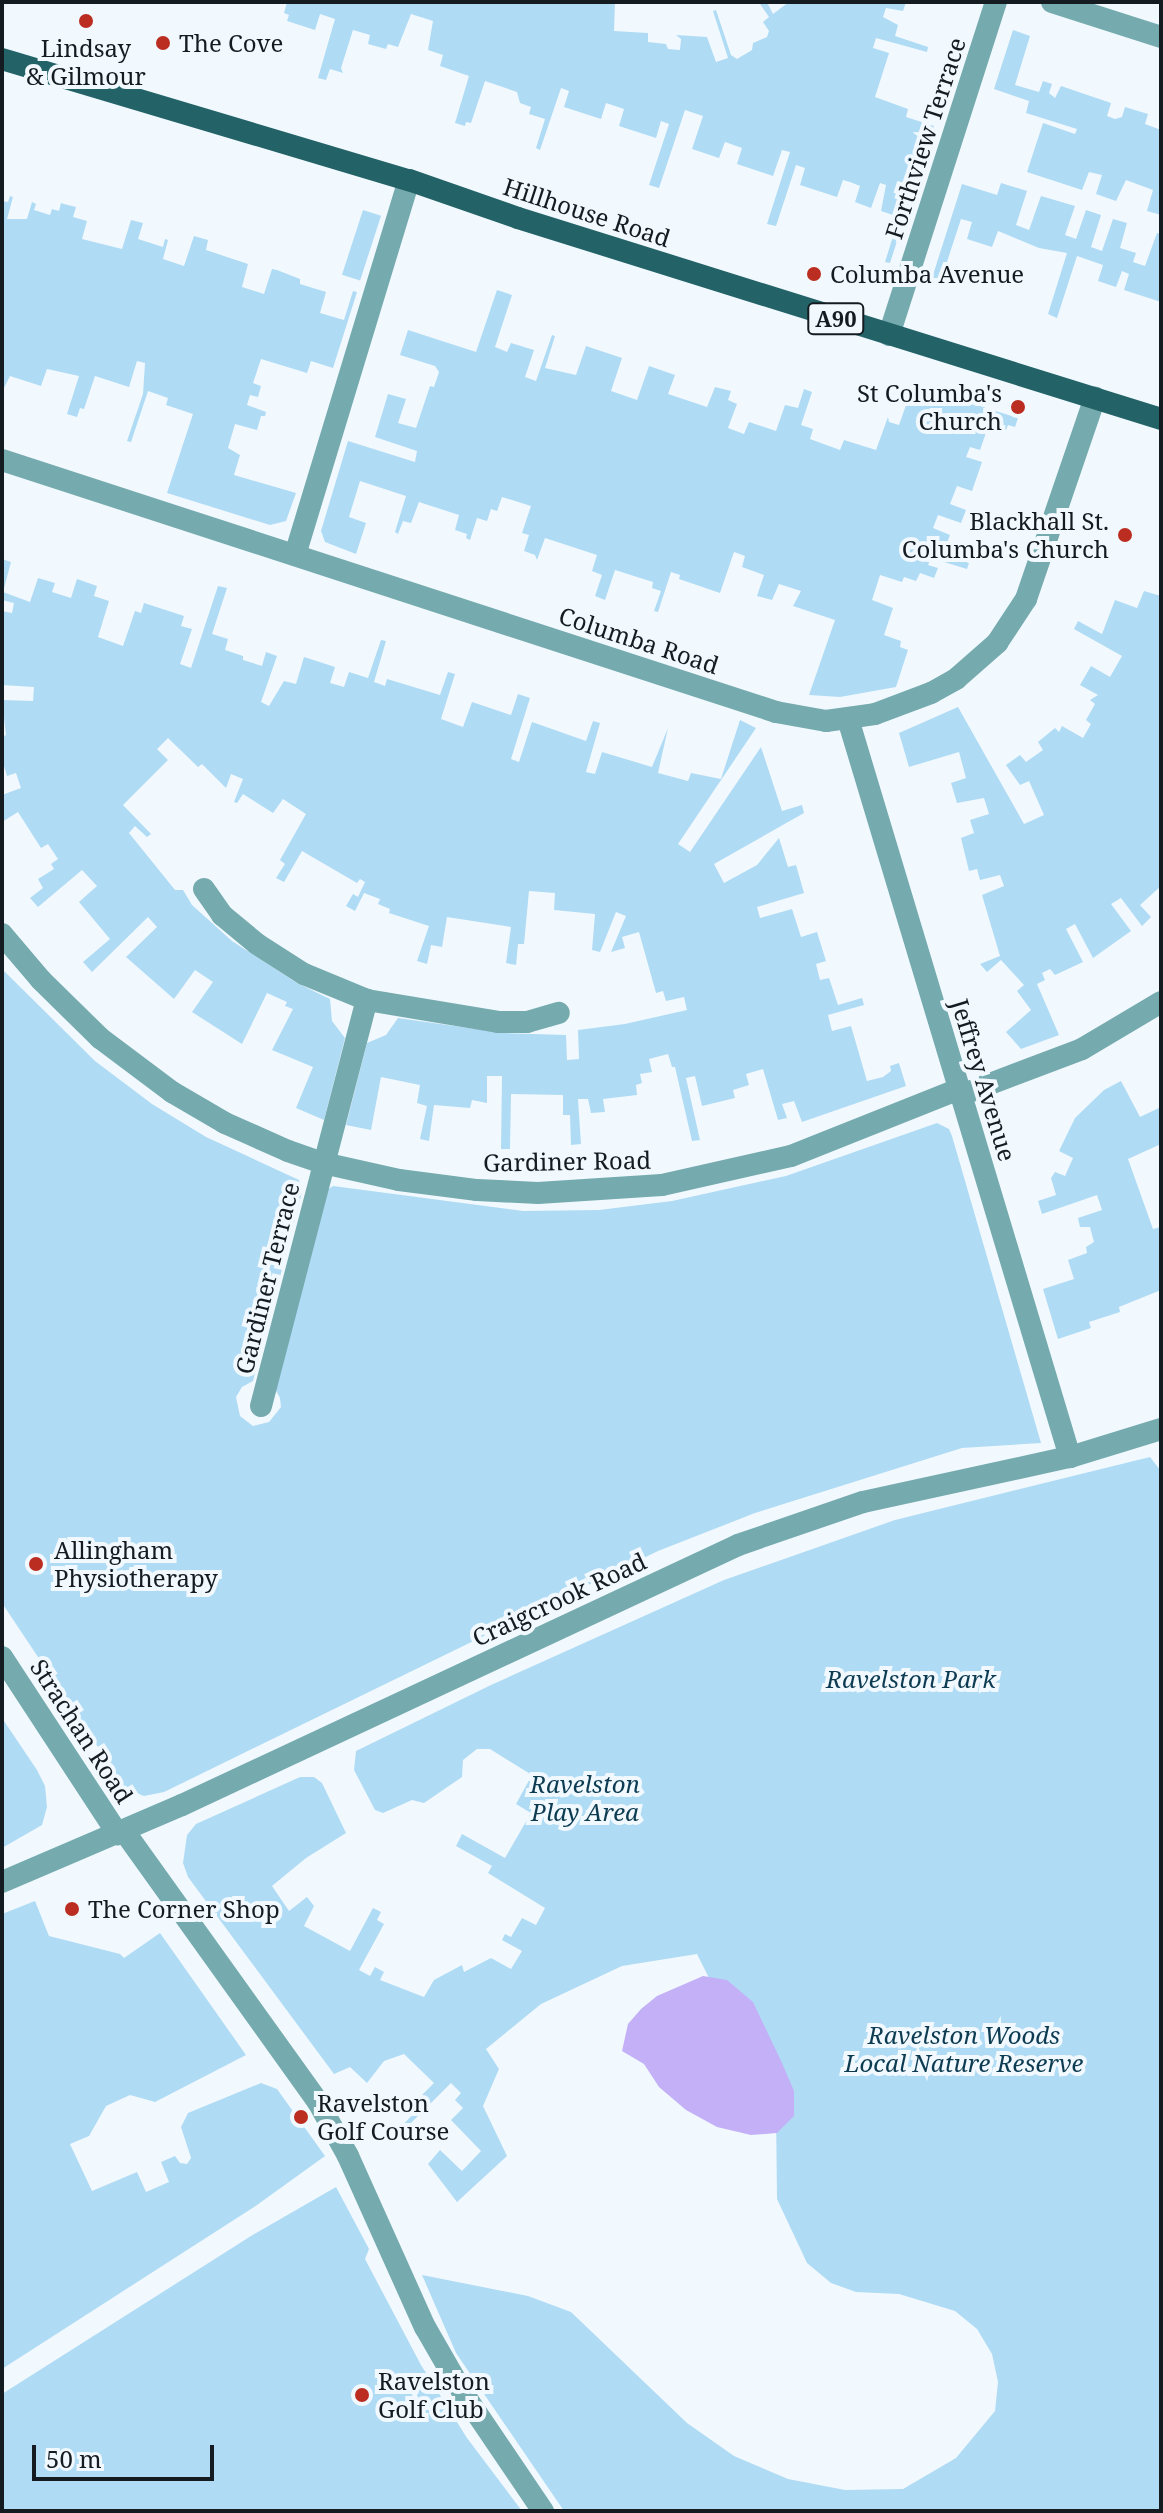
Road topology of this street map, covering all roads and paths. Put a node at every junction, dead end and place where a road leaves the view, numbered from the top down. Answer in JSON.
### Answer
{"nodes":[{"id":1,"x":996,"y":2,"type":"edge"},
{"id":2,"x":1052,"y":2,"type":"edge"},
{"id":3,"x":1161,"y":37,"type":"edge"},
{"id":4,"x":2,"y":59,"type":"edge"},
{"id":5,"x":409,"y":180,"type":"junction"},
{"id":6,"x":889,"y":335,"type":"junction"},
{"id":7,"x":1095,"y":398,"type":"junction"},
{"id":8,"x":1158,"y":418,"type":"edge"},
{"id":9,"x":2,"y":460,"type":"edge"},
{"id":10,"x":295,"y":555,"type":"junction"},
{"id":11,"x":848,"y":719,"type":"junction"},
{"id":12,"x":204,"y":889,"type":"dead end"},
{"id":13,"x":2,"y":934,"type":"edge"},
{"id":14,"x":367,"y":1000,"type":"junction"},
{"id":15,"x":1161,"y":1002,"type":"edge"},
{"id":16,"x":559,"y":1013,"type":"dead end"},
{"id":17,"x":960,"y":1092,"type":"junction"},
{"id":18,"x":323,"y":1163,"type":"junction"},
{"id":19,"x":261,"y":1406,"type":"dead end"},
{"id":20,"x":1161,"y":1429,"type":"edge"},
{"id":21,"x":1070,"y":1457,"type":"junction"},
{"id":22,"x":2,"y":1657,"type":"edge"},
{"id":23,"x":121,"y":1832,"type":"junction"},
{"id":24,"x":2,"y":1882,"type":"edge"},
{"id":25,"x":543,"y":2511,"type":"edge"}],
"edges":[{"from":1,"to":6,"type":"street","name":"Forthview Terrace"},
{"from":2,"to":3,"type":"street"},
{"from":4,"to":5,"type":"main road","name":"Hillhouse Road","number":"A90"},
{"from":5,"to":6,"type":"main road","name":"Hillhouse Road","number":"A90"},
{"from":5,"to":10,"type":"street"},
{"from":6,"to":7,"type":"main road","name":"Hillhouse Road","number":"A90"},
{"from":7,"to":8,"type":"main road","name":"Hillhouse Road","number":"A90"},
{"from":7,"to":11,"type":"street","name":"Columba Road"},
{"from":9,"to":10,"type":"street","name":"Columba Road"},
{"from":10,"to":11,"type":"street","name":"Columba Road"},
{"from":11,"to":17,"type":"street","name":"Jeffrey Avenue"},
{"from":12,"to":14,"type":"street"},
{"from":13,"to":18,"type":"street","name":"Gardiner Road"},
{"from":14,"to":16,"type":"street"},
{"from":14,"to":18,"type":"street","name":"Gardiner Terrace"},
{"from":15,"to":17,"type":"street","name":"Gardiner Road"},
{"from":17,"to":18,"type":"street","name":"Gardiner Road"},
{"from":17,"to":21,"type":"street","name":"Jeffrey Avenue"},
{"from":18,"to":19,"type":"street","name":"Gardiner Terrace"},
{"from":20,"to":21,"type":"street","name":"Craigcrook Road"},
{"from":21,"to":23,"type":"street","name":"Craigcrook Road"},
{"from":22,"to":23,"type":"street","name":"Strachan Road"},
{"from":23,"to":24,"type":"street","name":"Craigcrook Road"},
{"from":23,"to":25,"type":"street","name":"Strachan Road"}]}
